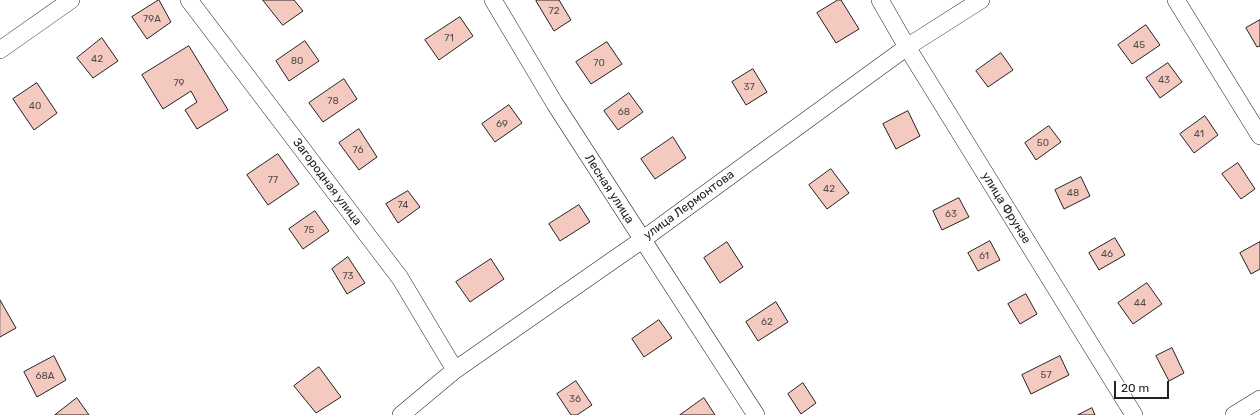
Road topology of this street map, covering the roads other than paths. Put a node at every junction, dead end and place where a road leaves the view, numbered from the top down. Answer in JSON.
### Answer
{"nodes":[{"id":1,"x":71,"y":0,"type":"edge"},
{"id":2,"x":189,"y":0,"type":"edge"},
{"id":3,"x":493,"y":0,"type":"edge"},
{"id":4,"x":880,"y":0,"type":"edge"},
{"id":5,"x":981,"y":0,"type":"edge"},
{"id":6,"x":1176,"y":0,"type":"edge"},
{"id":7,"x":907,"y":47,"type":"junction"},
{"id":8,"x":0,"y":50,"type":"edge"},
{"id":9,"x":1260,"y":136,"type":"edge"},
{"id":10,"x":642,"y":240,"type":"junction"},
{"id":11,"x":455,"y":370,"type":"junction"},
{"id":12,"x":1260,"y":399,"type":"edge"},
{"id":13,"x":401,"y":415,"type":"edge"},
{"id":14,"x":756,"y":415,"type":"edge"},
{"id":15,"x":1134,"y":415,"type":"edge"},
{"id":16,"x":1234,"y":415,"type":"edge"}],
"edges":[{"from":1,"to":8,"type":"street"},
{"from":2,"to":11,"type":"street","name":"Загородная улица"},
{"from":3,"to":10,"type":"street","name":"Лесная улица"},
{"from":4,"to":7,"type":"street","name":"улица Фрунзе"},
{"from":5,"to":7,"type":"street","name":"улица Лермонтова"},
{"from":6,"to":9,"type":"street"},
{"from":7,"to":10,"type":"street","name":"улица Лермонтова"},
{"from":7,"to":15,"type":"street","name":"улица Фрунзе"},
{"from":10,"to":11,"type":"street","name":"улица Лермонтова"},
{"from":10,"to":14,"type":"street","name":"Лесная улица"},
{"from":11,"to":13,"type":"street","name":"улица Лермонтова"},
{"from":12,"to":16,"type":"street"}]}
